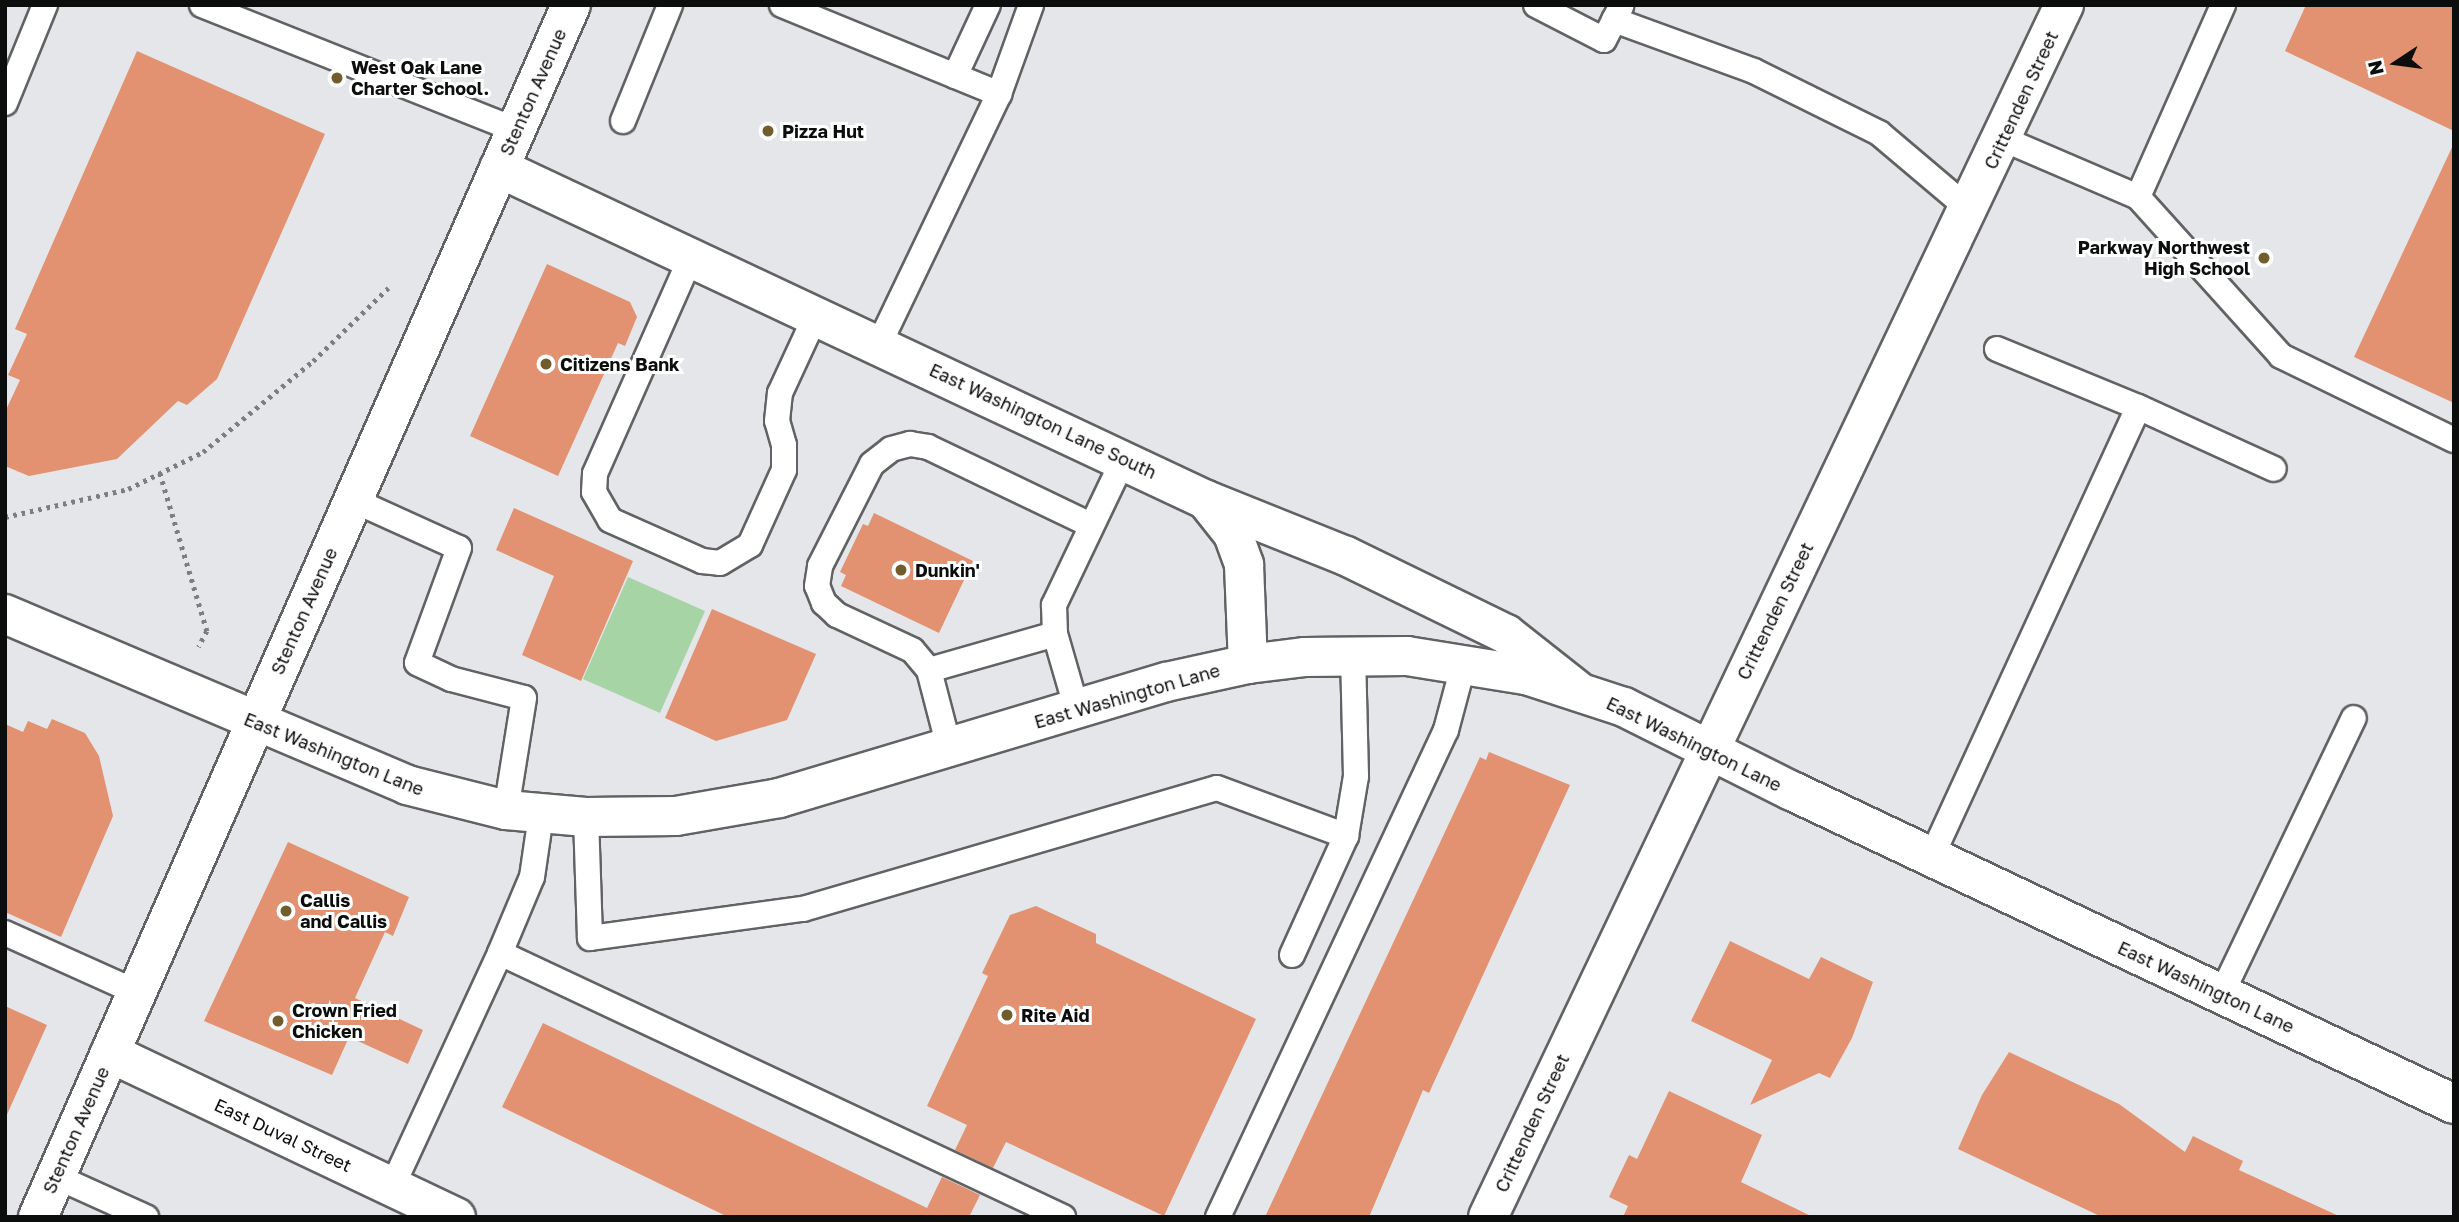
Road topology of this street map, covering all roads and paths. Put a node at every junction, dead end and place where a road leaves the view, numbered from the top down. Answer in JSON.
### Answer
{"nodes":[{"id":1,"x":45,"y":5,"type":"edge"},
{"id":2,"x":571,"y":5,"type":"edge"},
{"id":3,"x":670,"y":5,"type":"edge"},
{"id":4,"x":782,"y":5,"type":"edge"},
{"id":5,"x":988,"y":5,"type":"edge"},
{"id":6,"x":1031,"y":5,"type":"edge"},
{"id":7,"x":1536,"y":5,"type":"edge"},
{"id":8,"x":2064,"y":5,"type":"edge"},
{"id":9,"x":2223,"y":5,"type":"edge"},
{"id":10,"x":207,"y":6,"type":"edge"},
{"id":11,"x":1617,"y":13,"type":"edge"},
{"id":12,"x":955,"y":76,"type":"junction"},
{"id":13,"x":999,"y":94,"type":"junction"},
{"id":14,"x":6,"y":98,"type":"edge"},
{"id":15,"x":623,"y":121,"type":"dead end"},
{"id":16,"x":516,"y":130,"type":"junction"},
{"id":17,"x":2003,"y":139,"type":"junction"},
{"id":18,"x":499,"y":168,"type":"junction"},
{"id":19,"x":2138,"y":197,"type":"junction"},
{"id":20,"x":1970,"y":209,"type":"junction"},
{"id":21,"x":691,"y":257,"type":"junction"},
{"id":22,"x":388,"y":288,"type":"dead end"},
{"id":23,"x":816,"y":315,"type":"junction"},
{"id":24,"x":879,"y":344,"type":"junction"},
{"id":25,"x":1997,"y":349,"type":"dead end"},
{"id":26,"x":2138,"y":407,"type":"junction"},
{"id":27,"x":2454,"y":440,"type":"edge"},
{"id":28,"x":1124,"y":458,"type":"junction"},
{"id":29,"x":2274,"y":470,"type":"dead end"},
{"id":30,"x":160,"y":473,"type":"junction"},
{"id":31,"x":353,"y":500,"type":"junction"},
{"id":32,"x":1206,"y":500,"type":"junction"},
{"id":33,"x":5,"y":517,"type":"edge"},
{"id":34,"x":1091,"y":525,"type":"junction"},
{"id":35,"x":5,"y":614,"type":"edge"},
{"id":36,"x":1055,"y":634,"type":"junction"},
{"id":37,"x":199,"y":647,"type":"dead end"},
{"id":38,"x":1353,"y":655,"type":"junction"},
{"id":39,"x":1464,"y":663,"type":"junction"},
{"id":40,"x":1248,"y":664,"type":"junction"},
{"id":41,"x":929,"y":670,"type":"junction"},
{"id":42,"x":1577,"y":690,"type":"junction"},
{"id":43,"x":1077,"y":710,"type":"junction"},
{"id":44,"x":2354,"y":718,"type":"dead end"},
{"id":45,"x":254,"y":723,"type":"junction"},
{"id":46,"x":950,"y":747,"type":"junction"},
{"id":47,"x":1709,"y":750,"type":"junction"},
{"id":48,"x":523,"y":812,"type":"junction"},
{"id":49,"x":586,"y":817,"type":"junction"},
{"id":50,"x":1346,"y":836,"type":"junction"},
{"id":51,"x":1931,"y":858,"type":"junction"},
{"id":52,"x":5,"y":933,"type":"edge"},
{"id":53,"x":500,"y":953,"type":"junction"},
{"id":54,"x":1292,"y":955,"type":"dead end"},
{"id":55,"x":136,"y":992,"type":"junction"},
{"id":56,"x":2221,"y":995,"type":"junction"},
{"id":57,"x":110,"y":1053,"type":"junction"},
{"id":58,"x":2454,"y":1104,"type":"edge"},
{"id":59,"x":55,"y":1176,"type":"junction"},
{"id":60,"x":392,"y":1187,"type":"junction"},
{"id":61,"x":440,"y":1213,"type":"edge"},
{"id":62,"x":38,"y":1217,"type":"edge"},
{"id":63,"x":146,"y":1217,"type":"edge"},
{"id":64,"x":1063,"y":1217,"type":"edge"},
{"id":65,"x":1218,"y":1217,"type":"edge"},
{"id":66,"x":1488,"y":1217,"type":"edge"}],
"edges":[{"from":1,"to":14,"type":"lane"},
{"from":2,"to":16,"type":"main road","name":"Stenton Avenue"},
{"from":3,"to":15,"type":"lane"},
{"from":4,"to":12,"type":"lane"},
{"from":5,"to":12,"type":"lane"},
{"from":6,"to":13,"type":"lane"},
{"from":7,"to":11,"type":"lane"},
{"from":8,"to":17,"type":"main road","name":"Crittenden Street"},
{"from":9,"to":19,"type":"lane"},
{"from":10,"to":16,"type":"lane"},
{"from":11,"to":20,"type":"lane"},
{"from":12,"to":13,"type":"lane"},
{"from":13,"to":24,"type":"lane"},
{"from":16,"to":18,"type":"main road","name":"Stenton Avenue"},
{"from":17,"to":19,"type":"lane"},
{"from":17,"to":20,"type":"main road","name":"Crittenden Street"},
{"from":18,"to":21,"type":"main road","name":"East Washington Lane South"},
{"from":18,"to":31,"type":"main road","name":"Stenton Avenue"},
{"from":19,"to":27,"type":"lane"},
{"from":20,"to":47,"type":"main road","name":"Crittenden Street"},
{"from":21,"to":23,"type":"main road","name":"East Washington Lane South"},
{"from":21,"to":23,"type":"lane"},
{"from":22,"to":30,"type":"path"},
{"from":23,"to":24,"type":"main road","name":"East Washington Lane South"},
{"from":24,"to":28,"type":"main road","name":"East Washington Lane South"},
{"from":25,"to":26,"type":"lane"},
{"from":26,"to":29,"type":"lane"},
{"from":26,"to":51,"type":"lane"},
{"from":28,"to":32,"type":"main road","name":"East Washington Lane South"},
{"from":28,"to":34,"type":"lane"},
{"from":30,"to":33,"type":"path"},
{"from":30,"to":37,"type":"path"},
{"from":31,"to":45,"type":"main road","name":"Stenton Avenue"},
{"from":31,"to":48,"type":"lane"},
{"from":32,"to":40,"type":"main road"},
{"from":32,"to":42,"type":"main road","name":"East Washington Lane South"},
{"from":34,"to":36,"type":"lane"},
{"from":34,"to":41,"type":"lane"},
{"from":35,"to":45,"type":"main road","name":"East Washington Lane"},
{"from":36,"to":41,"type":"lane"},
{"from":36,"to":43,"type":"lane"},
{"from":38,"to":39,"type":"main road","name":"East Washington Lane"},
{"from":38,"to":40,"type":"main road","name":"East Washington Lane"},
{"from":38,"to":50,"type":"lane"},
{"from":39,"to":42,"type":"main road","name":"East Washington Lane"},
{"from":39,"to":65,"type":"lane"},
{"from":40,"to":43,"type":"main road","name":"East Washington Lane"},
{"from":41,"to":46,"type":"lane"},
{"from":42,"to":47,"type":"main road","name":"East Washington Lane"},
{"from":43,"to":46,"type":"main road","name":"East Washington Lane"},
{"from":44,"to":56,"type":"lane"},
{"from":45,"to":48,"type":"main road","name":"East Washington Lane"},
{"from":45,"to":55,"type":"main road","name":"Stenton Avenue"},
{"from":46,"to":49,"type":"main road","name":"East Washington Lane"},
{"from":47,"to":51,"type":"main road","name":"East Washington Lane"},
{"from":47,"to":66,"type":"main road","name":"Crittenden Street"},
{"from":48,"to":49,"type":"main road","name":"East Washington Lane"},
{"from":48,"to":53,"type":"lane"},
{"from":49,"to":50,"type":"lane"},
{"from":50,"to":54,"type":"lane"},
{"from":51,"to":56,"type":"main road","name":"East Washington Lane"},
{"from":52,"to":55,"type":"lane"},
{"from":53,"to":60,"type":"lane"},
{"from":53,"to":64,"type":"lane"},
{"from":55,"to":57,"type":"main road","name":"Stenton Avenue"},
{"from":56,"to":58,"type":"main road","name":"East Washington Lane"},
{"from":57,"to":59,"type":"main road","name":"Stenton Avenue"},
{"from":57,"to":60,"type":"main road","name":"East Duval Street"},
{"from":59,"to":62,"type":"main road","name":"Stenton Avenue"},
{"from":59,"to":63,"type":"lane"},
{"from":60,"to":61,"type":"main road","name":"East Duval Street"}]}
